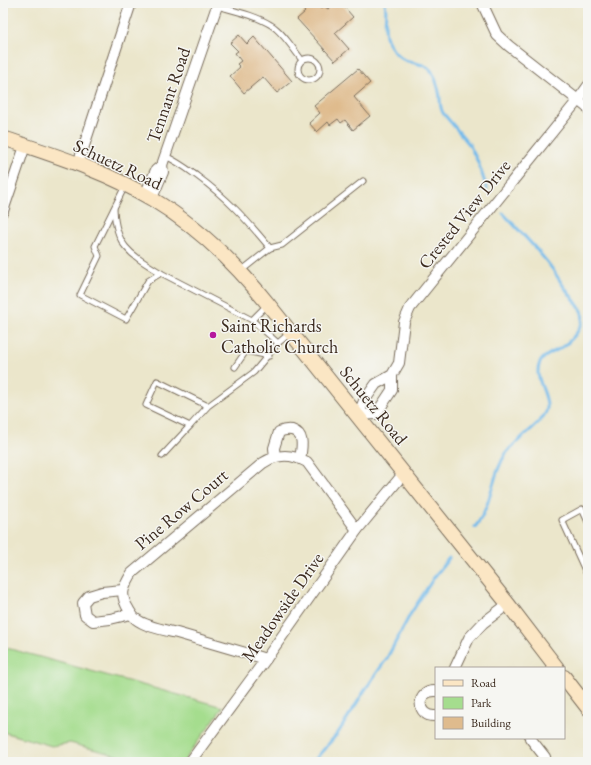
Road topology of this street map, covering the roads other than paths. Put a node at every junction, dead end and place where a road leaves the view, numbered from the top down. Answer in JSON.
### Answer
{"nodes":[{"id":1,"x":131,"y":3,"type":"edge"},
{"id":2,"x":482,"y":3,"type":"edge"},
{"id":3,"x":218,"y":5,"type":"edge"},
{"id":4,"x":302,"y":60,"type":"junction"},
{"id":5,"x":588,"y":86,"type":"edge"},
{"id":6,"x":578,"y":100,"type":"junction"},
{"id":7,"x":588,"y":108,"type":"edge"},
{"id":8,"x":3,"y":138,"type":"edge"},
{"id":9,"x":25,"y":146,"type":"junction"},
{"id":10,"x":164,"y":160,"type":"junction"},
{"id":11,"x":78,"y":164,"type":"junction"},
{"id":12,"x":363,"y":181,"type":"dead end"},
{"id":13,"x":126,"y":184,"type":"junction"},
{"id":14,"x":148,"y":197,"type":"junction"},
{"id":15,"x":114,"y":208,"type":"junction"},
{"id":16,"x":3,"y":211,"type":"edge"},
{"id":17,"x":270,"y":248,"type":"junction"},
{"id":18,"x":240,"y":272,"type":"junction"},
{"id":19,"x":161,"y":273,"type":"junction"},
{"id":20,"x":268,"y":304,"type":"junction"},
{"id":21,"x":252,"y":320,"type":"junction"},
{"id":22,"x":291,"y":333,"type":"junction"},
{"id":23,"x":278,"y":343,"type":"junction"},
{"id":24,"x":268,"y":356,"type":"junction"},
{"id":25,"x":235,"y":367,"type":"dead end"},
{"id":26,"x":392,"y":375,"type":"junction"},
{"id":27,"x":208,"y":406,"type":"junction"},
{"id":28,"x":358,"y":415,"type":"junction"},
{"id":29,"x":190,"y":426,"type":"junction"},
{"id":30,"x":162,"y":456,"type":"dead end"},
{"id":31,"x":275,"y":457,"type":"junction"},
{"id":32,"x":300,"y":459,"type":"junction"},
{"id":33,"x":404,"y":473,"type":"junction"},
{"id":34,"x":588,"y":522,"type":"edge"},
{"id":35,"x":357,"y":530,"type":"junction"},
{"id":36,"x":588,"y":577,"type":"edge"},
{"id":37,"x":123,"y":594,"type":"junction"},
{"id":38,"x":508,"y":604,"type":"junction"},
{"id":39,"x":131,"y":614,"type":"junction"},
{"id":40,"x":266,"y":659,"type":"junction"},
{"id":41,"x":456,"y":667,"type":"edge"},
{"id":42,"x":556,"y":667,"type":"edge"},
{"id":43,"x":565,"y":678,"type":"edge"},
{"id":44,"x":435,"y":691,"type":"edge"},
{"id":45,"x":588,"y":708,"type":"edge"},
{"id":46,"x":435,"y":716,"type":"edge"},
{"id":47,"x":531,"y":739,"type":"edge"},
{"id":48,"x":190,"y":762,"type":"edge"},
{"id":49,"x":546,"y":762,"type":"edge"}],
"edges":[{"from":1,"to":11,"type":"street"},
{"from":2,"to":6,"type":"street"},
{"from":3,"to":4,"type":"lane"},
{"from":3,"to":10,"type":"street","name":"Tennant Road"},
{"from":4,"to":4,"type":"lane"},
{"from":5,"to":6,"type":"street","name":"Crested View Drive"},
{"from":6,"to":7,"type":"street"},
{"from":6,"to":26,"type":"street","name":"Crested View Drive"},
{"from":8,"to":9,"type":"main road","name":"Schuetz Road"},
{"from":9,"to":11,"type":"main road","name":"Schuetz Road"},
{"from":9,"to":16,"type":"street"},
{"from":10,"to":14,"type":"street","name":"Tennant Road"},
{"from":10,"to":17,"type":"lane"},
{"from":11,"to":13,"type":"main road","name":"Schuetz Road"},
{"from":12,"to":17,"type":"lane"},
{"from":13,"to":14,"type":"main road","name":"Schuetz Road"},
{"from":13,"to":15,"type":"lane"},
{"from":14,"to":18,"type":"main road","name":"Schuetz Road"},
{"from":15,"to":19,"type":"lane"},
{"from":15,"to":19,"type":"lane"},
{"from":17,"to":18,"type":"lane"},
{"from":18,"to":20,"type":"main road","name":"Schuetz Road"},
{"from":19,"to":21,"type":"lane"},
{"from":20,"to":21,"type":"lane"},
{"from":20,"to":22,"type":"main road","name":"Schuetz Road"},
{"from":21,"to":23,"type":"lane"},
{"from":22,"to":23,"type":"lane"},
{"from":22,"to":28,"type":"main road","name":"Schuetz Road"},
{"from":23,"to":24,"type":"lane"},
{"from":24,"to":25,"type":"lane"},
{"from":24,"to":27,"type":"lane"},
{"from":26,"to":28,"type":"street"},
{"from":26,"to":28,"type":"street","name":"Crested View Drive"},
{"from":27,"to":29,"type":"lane"},
{"from":27,"to":29,"type":"lane"},
{"from":28,"to":33,"type":"main road","name":"Schuetz Road"},
{"from":29,"to":30,"type":"lane"},
{"from":31,"to":32,"type":"street"},
{"from":31,"to":32,"type":"street"},
{"from":31,"to":37,"type":"street","name":"Pine Row Court"},
{"from":32,"to":35,"type":"street"},
{"from":33,"to":35,"type":"street","name":"Meadowside Drive"},
{"from":33,"to":38,"type":"main road","name":"Schuetz Road"},
{"from":34,"to":36,"type":"lane"},
{"from":35,"to":40,"type":"street","name":"Meadowside Drive"},
{"from":37,"to":39,"type":"street"},
{"from":37,"to":39,"type":"street"},
{"from":38,"to":41,"type":"street"},
{"from":38,"to":42,"type":"main road","name":"Schuetz Road"},
{"from":39,"to":40,"type":"street"},
{"from":40,"to":48,"type":"street","name":"Meadowside Drive"},
{"from":43,"to":45,"type":"main road"},
{"from":44,"to":46,"type":"street"},
{"from":47,"to":49,"type":"street"}]}
